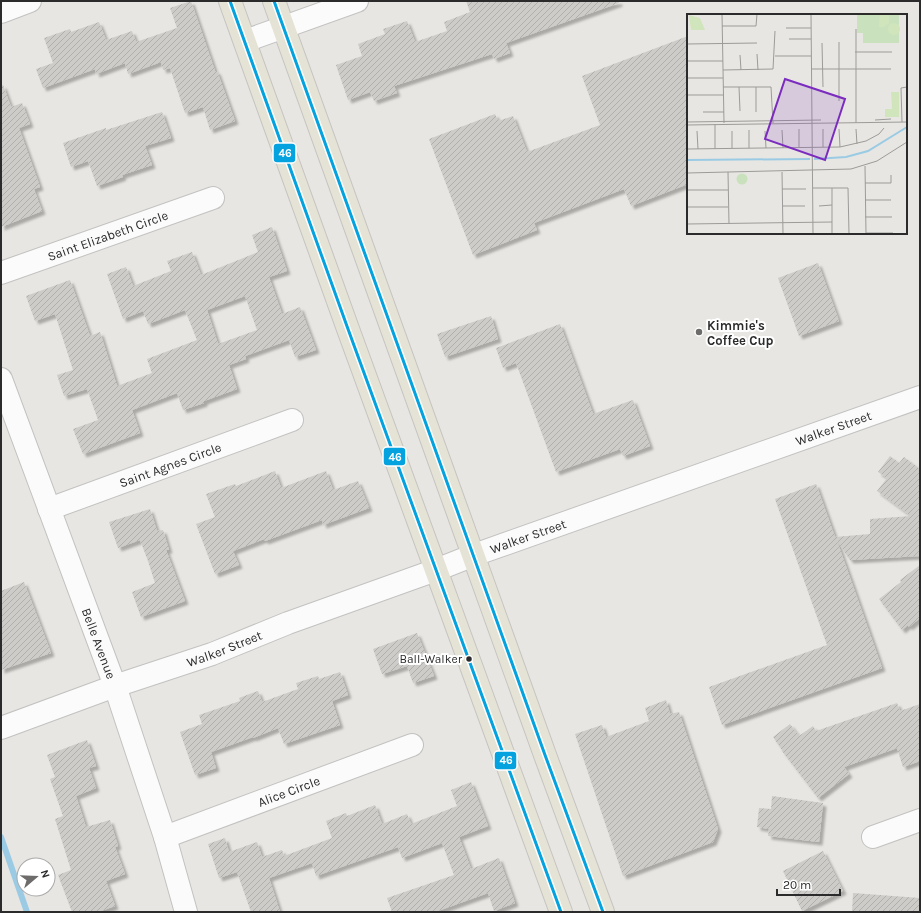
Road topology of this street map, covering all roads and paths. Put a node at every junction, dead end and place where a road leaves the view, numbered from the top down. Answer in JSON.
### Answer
{"nodes":[{"id":1,"x":30,"y":1,"type":"edge"},
{"id":2,"x":230,"y":1,"type":"edge"},
{"id":3,"x":274,"y":1,"type":"edge"},
{"id":4,"x":357,"y":1,"type":"edge"},
{"id":5,"x":1,"y":12,"type":"edge"},
{"id":6,"x":284,"y":28,"type":"junction"},
{"id":7,"x":245,"y":41,"type":"junction"},
{"id":8,"x":213,"y":198,"type":"dead end"},
{"id":9,"x":1,"y":273,"type":"edge"},
{"id":10,"x":1,"y":379,"type":"edge"},
{"id":11,"x":920,"y":397,"type":"edge"},
{"id":12,"x":292,"y":420,"type":"dead end"},
{"id":13,"x":49,"y":509,"type":"junction"},
{"id":14,"x":474,"y":555,"type":"junction"},
{"id":15,"x":436,"y":570,"type":"junction"},
{"id":16,"x":115,"y":686,"type":"junction"},
{"id":17,"x":1,"y":728,"type":"edge"},
{"id":18,"x":412,"y":745,"type":"dead end"},
{"id":19,"x":920,"y":820,"type":"edge"},
{"id":20,"x":165,"y":837,"type":"junction"},
{"id":21,"x":873,"y":837,"type":"dead end"},
{"id":22,"x":186,"y":912,"type":"edge"},
{"id":23,"x":561,"y":912,"type":"edge"},
{"id":24,"x":603,"y":912,"type":"edge"}],
"edges":[{"from":1,"to":5,"type":"street"},
{"from":2,"to":7,"type":"main road"},
{"from":3,"to":6,"type":"main road"},
{"from":4,"to":6,"type":"street"},
{"from":6,"to":7,"type":"street"},
{"from":6,"to":14,"type":"main road"},
{"from":7,"to":15,"type":"main road"},
{"from":8,"to":9,"type":"street","name":"Saint Elizabeth Circle"},
{"from":10,"to":13,"type":"street","name":"Belle Avenue"},
{"from":11,"to":14,"type":"street","name":"Walker Street"},
{"from":12,"to":13,"type":"street","name":"Saint Agnes Circle"},
{"from":13,"to":16,"type":"street","name":"Belle Avenue"},
{"from":14,"to":15,"type":"street","name":"Walker Street"},
{"from":14,"to":24,"type":"main road"},
{"from":15,"to":16,"type":"street","name":"Walker Street"},
{"from":15,"to":23,"type":"main road"},
{"from":16,"to":17,"type":"street","name":"Walker Street"},
{"from":16,"to":20,"type":"street","name":"Belle Avenue"},
{"from":18,"to":20,"type":"street","name":"Alice Circle"},
{"from":19,"to":21,"type":"street"},
{"from":20,"to":22,"type":"street","name":"Belle Avenue"}]}
